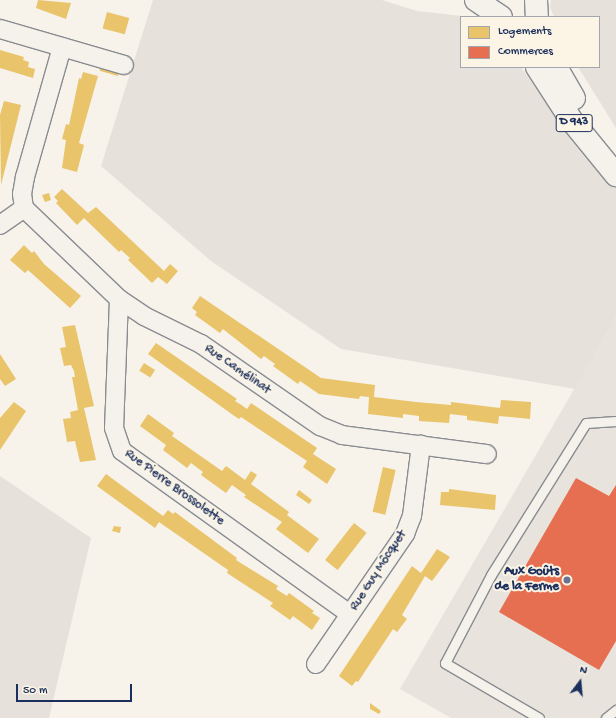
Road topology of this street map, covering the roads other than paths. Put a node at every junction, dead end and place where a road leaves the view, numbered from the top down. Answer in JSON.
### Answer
{"nodes":[{"id":1,"x":476,"y":0,"type":"edge"},
{"id":2,"x":536,"y":0,"type":"edge"},
{"id":3,"x":500,"y":16,"type":"edge"},
{"id":4,"x":537,"y":16,"type":"edge"},
{"id":5,"x":0,"y":29,"type":"edge"},
{"id":6,"x":62,"y":47,"type":"junction"},
{"id":7,"x":124,"y":65,"type":"dead end"},
{"id":8,"x":538,"y":68,"type":"edge"},
{"id":9,"x":557,"y":68,"type":"edge"},
{"id":10,"x":616,"y":158,"type":"edge"},
{"id":11,"x":616,"y":175,"type":"edge"},
{"id":12,"x":24,"y":208,"type":"junction"},
{"id":13,"x":0,"y":225,"type":"edge"},
{"id":14,"x":119,"y":299,"type":"junction"},
{"id":15,"x":616,"y":421,"type":"edge"},
{"id":16,"x":421,"y":445,"type":"junction"},
{"id":17,"x":487,"y":454,"type":"dead end"},
{"id":18,"x":350,"y":614,"type":"junction"},
{"id":19,"x":316,"y":664,"type":"dead end"},
{"id":20,"x":616,"y":710,"type":"edge"},
{"id":21,"x":539,"y":718,"type":"edge"},
{"id":22,"x":606,"y":718,"type":"edge"}],
"edges":[{"from":1,"to":3,"type":"main road"},
{"from":2,"to":4,"type":"main road"},
{"from":5,"to":6,"type":"street"},
{"from":6,"to":7,"type":"street"},
{"from":6,"to":12,"type":"street"},
{"from":8,"to":11,"type":"main road","number":"D 943"},
{"from":9,"to":10,"type":"main road","number":"D 943"},
{"from":12,"to":13,"type":"street"},
{"from":12,"to":14,"type":"street","name":"Rue Camélinat"},
{"from":14,"to":16,"type":"street","name":"Rue Camélinat"},
{"from":14,"to":18,"type":"street","name":"Rue Pierre Brossolette"},
{"from":15,"to":21,"type":"lane"},
{"from":16,"to":17,"type":"street","name":"Rue Camélinat"},
{"from":16,"to":18,"type":"street","name":"Rue Guy Môcquet"},
{"from":18,"to":19,"type":"street","name":"Rue Guy Môcquet"},
{"from":20,"to":22,"type":"lane"}]}
